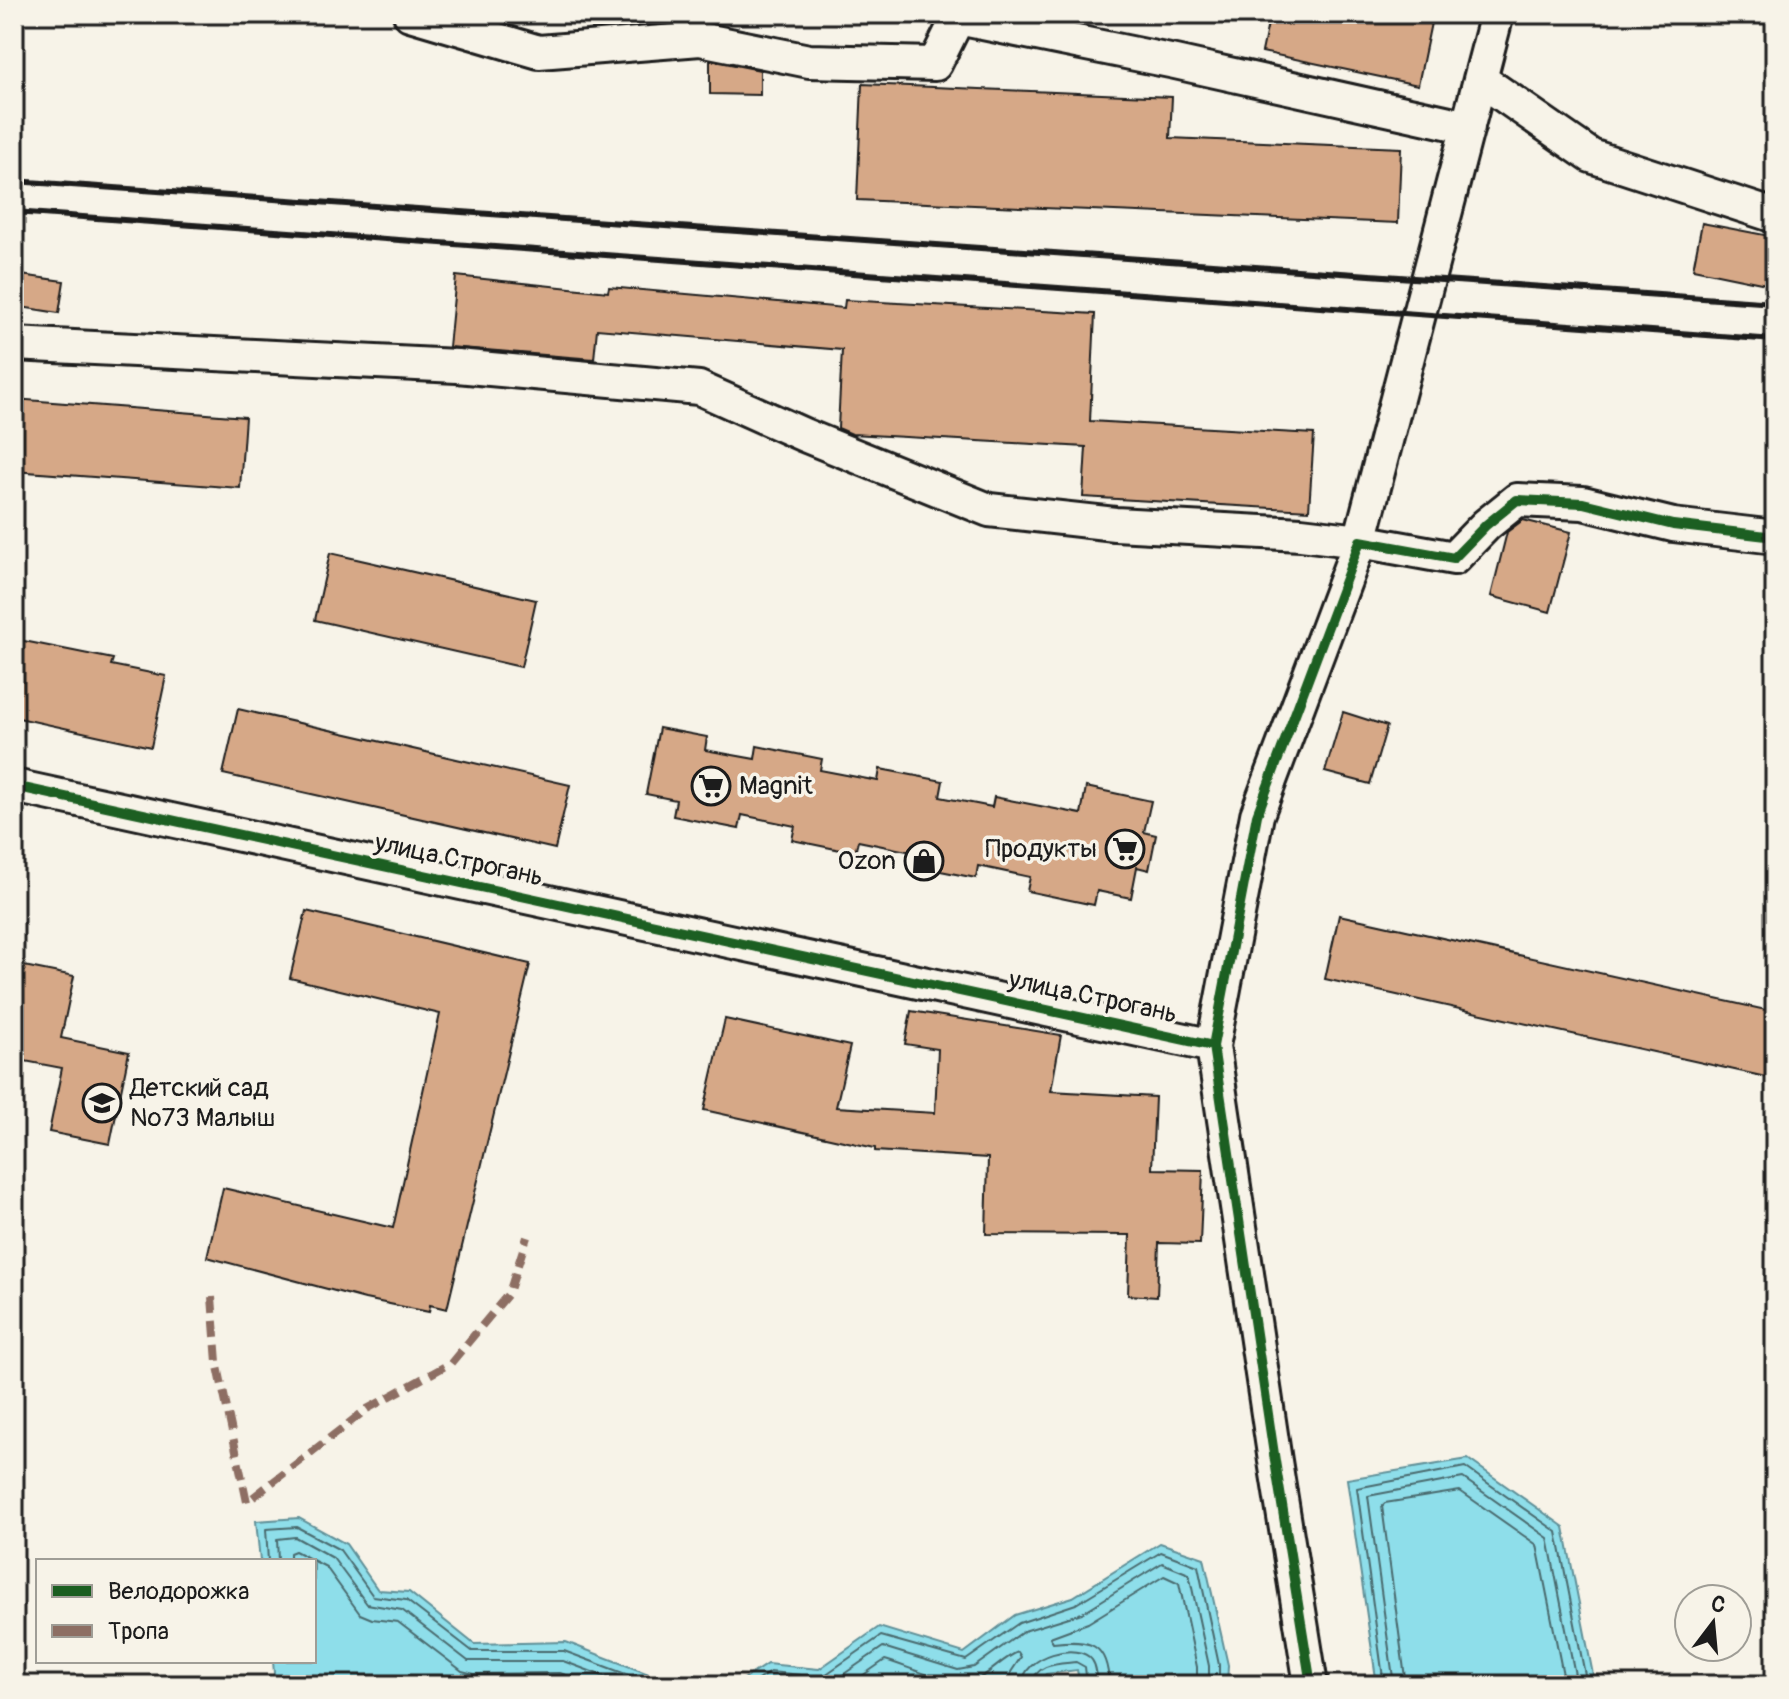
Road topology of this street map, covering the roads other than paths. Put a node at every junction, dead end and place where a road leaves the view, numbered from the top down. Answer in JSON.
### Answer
{"nodes":[{"id":1,"x":410,"y":14,"type":"edge"},
{"id":2,"x":1497,"y":14,"type":"edge"},
{"id":3,"x":957,"y":16,"type":"edge"},
{"id":4,"x":1480,"y":79,"type":"junction"},
{"id":5,"x":1468,"y":127,"type":"junction"},
{"id":6,"x":1775,"y":216,"type":"edge"},
{"id":7,"x":14,"y":344,"type":"edge"},
{"id":8,"x":1775,"y":537,"type":"edge"},
{"id":9,"x":1360,"y":541,"type":"junction"},
{"id":10,"x":14,"y":786,"type":"edge"},
{"id":11,"x":1213,"y":1046,"type":"junction"},
{"id":12,"x":1311,"y":1685,"type":"edge"}],
"edges":[{"from":1,"to":3,"type":"street"},
{"from":2,"to":4,"type":"street"},
{"from":3,"to":5,"type":"street"},
{"from":4,"to":5,"type":"street"},
{"from":4,"to":6,"type":"street"},
{"from":5,"to":9,"type":"street"},
{"from":7,"to":9,"type":"street"},
{"from":8,"to":9,"type":"street"},
{"from":9,"to":11,"type":"street"},
{"from":10,"to":11,"type":"street","name":"улица Строгань"},
{"from":11,"to":12,"type":"street"}]}
